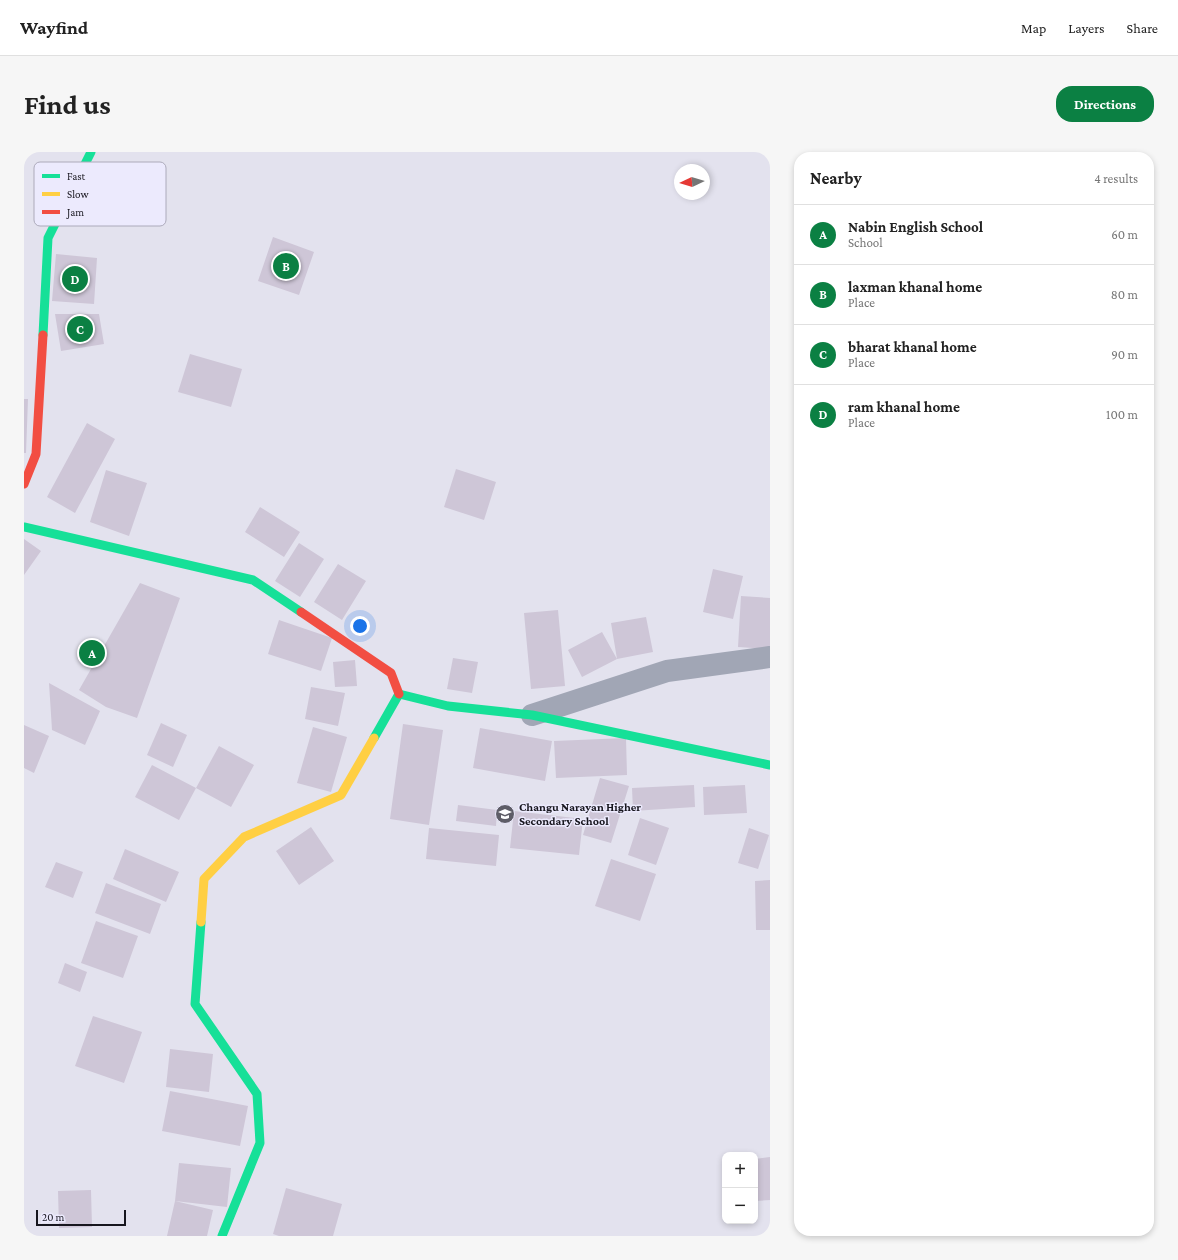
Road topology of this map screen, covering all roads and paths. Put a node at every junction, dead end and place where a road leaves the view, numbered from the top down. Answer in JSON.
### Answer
{"nodes":[{"id":1,"x":91,"y":152,"type":"edge"},
{"id":2,"x":86,"y":162,"type":"edge"},
{"id":3,"x":54,"y":226,"type":"edge"},
{"id":4,"x":24,"y":484,"type":"edge"},
{"id":5,"x":24,"y":527,"type":"edge"},
{"id":6,"x":770,"y":657,"type":"edge"},
{"id":7,"x":399,"y":694,"type":"junction"},
{"id":8,"x":532,"y":715,"type":"junction"},
{"id":9,"x":770,"y":765,"type":"edge"},
{"id":10,"x":222,"y":1236,"type":"edge"}],
"edges":[{"from":1,"to":2,"type":"street"},
{"from":3,"to":4,"type":"street"},
{"from":5,"to":7,"type":"street"},
{"from":6,"to":8,"type":"street"},
{"from":7,"to":8,"type":"street"},
{"from":7,"to":10,"type":"street"},
{"from":8,"to":9,"type":"street"}]}
